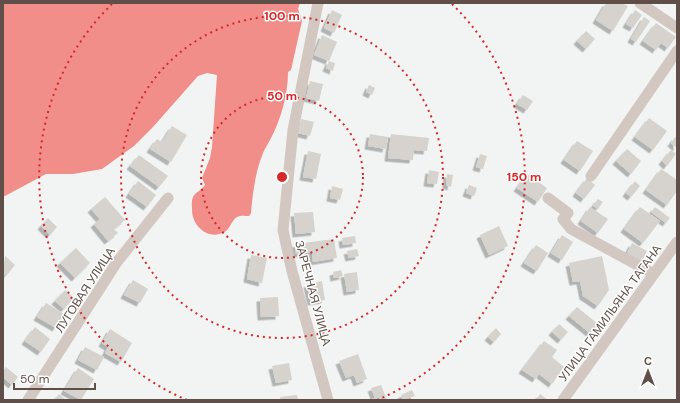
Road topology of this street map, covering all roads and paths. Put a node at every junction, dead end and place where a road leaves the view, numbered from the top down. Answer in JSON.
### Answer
{"nodes":[{"id":1,"x":318,"y":3,"type":"edge"},
{"id":2,"x":640,"y":3,"type":"edge"},
{"id":3,"x":677,"y":28,"type":"edge"},
{"id":4,"x":677,"y":51,"type":"edge"},
{"id":5,"x":591,"y":176,"type":"dead end"},
{"id":6,"x":168,"y":198,"type":"dead end"},
{"id":7,"x":548,"y":198,"type":"dead end"},
{"id":8,"x":677,"y":242,"type":"edge"},
{"id":9,"x":654,"y":274,"type":"junction"},
{"id":10,"x":28,"y":400,"type":"edge"},
{"id":11,"x":328,"y":400,"type":"edge"},
{"id":12,"x":564,"y":400,"type":"edge"}],
"edges":[{"from":1,"to":11,"type":"street","name":"ЗАРЕЧНАЯ УЛИЦА"},
{"from":2,"to":3,"type":"street"},
{"from":4,"to":5,"type":"street"},
{"from":6,"to":10,"type":"street","name":"ЛУГОВАЯ УЛИЦА"},
{"from":7,"to":9,"type":"street"},
{"from":8,"to":9,"type":"street","name":"УЛИЦА ГАМИЛЬЯНА ТАГАНА"},
{"from":9,"to":12,"type":"street","name":"УЛИЦА ГАМИЛЬЯНА ТАГАНА"}]}
